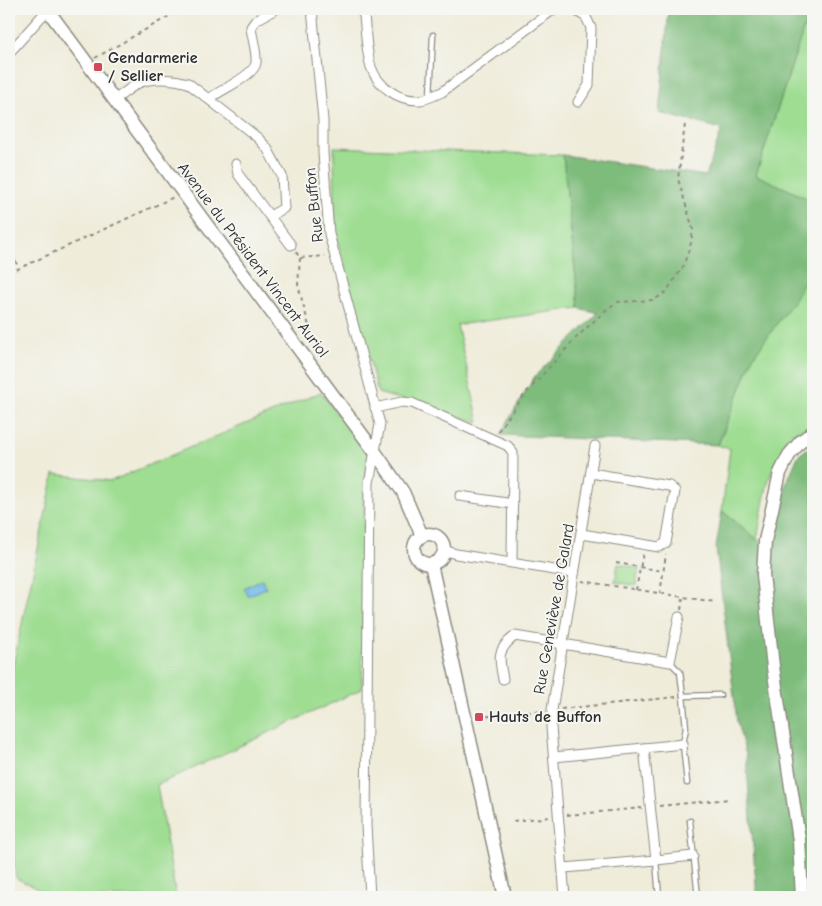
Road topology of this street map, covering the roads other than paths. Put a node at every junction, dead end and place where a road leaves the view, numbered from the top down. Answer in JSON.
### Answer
{"nodes":[{"id":1,"x":276,"y":9,"type":"edge"},
{"id":2,"x":312,"y":9,"type":"edge"},
{"id":3,"x":361,"y":9,"type":"edge"},
{"id":4,"x":554,"y":9,"type":"edge"},
{"id":5,"x":573,"y":9,"type":"edge"},
{"id":6,"x":48,"y":10,"type":"edge"},
{"id":7,"x":433,"y":35,"type":"dead end"},
{"id":8,"x":9,"y":53,"type":"edge"},
{"id":9,"x":430,"y":98,"type":"junction"},
{"id":10,"x":209,"y":99,"type":"junction"},
{"id":11,"x":114,"y":100,"type":"junction"},
{"id":12,"x":578,"y":102,"type":"dead end"},
{"id":13,"x":236,"y":164,"type":"dead end"},
{"id":14,"x":270,"y":216,"type":"junction"},
{"id":15,"x":291,"y":246,"type":"road end"},
{"id":16,"x":375,"y":408,"type":"junction"},
{"id":17,"x":813,"y":432,"type":"edge"},
{"id":18,"x":595,"y":446,"type":"dead end"},
{"id":19,"x":375,"y":452,"type":"junction"},
{"id":20,"x":591,"y":473,"type":"junction"},
{"id":21,"x":460,"y":496,"type":"dead end"},
{"id":22,"x":513,"y":504,"type":"junction"},
{"id":23,"x":582,"y":534,"type":"junction"},
{"id":24,"x":422,"y":536,"type":"junction"},
{"id":25,"x":444,"y":550,"type":"junction"},
{"id":26,"x":512,"y":562,"type":"junction"},
{"id":27,"x":432,"y":564,"type":"junction"},
{"id":28,"x":573,"y":576,"type":"junction"},
{"id":29,"x":679,"y":617,"type":"road end"},
{"id":30,"x":562,"y":643,"type":"junction"},
{"id":31,"x":670,"y":662,"type":"junction"},
{"id":32,"x":503,"y":679,"type":"dead end"},
{"id":33,"x":720,"y":695,"type":"dead end"},
{"id":34,"x":683,"y":696,"type":"junction"},
{"id":35,"x":683,"y":744,"type":"junction"},
{"id":36,"x":644,"y":748,"type":"junction"},
{"id":37,"x":554,"y":757,"type":"junction"},
{"id":38,"x":687,"y":783,"type":"dead end"},
{"id":39,"x":690,"y":820,"type":"dead end"},
{"id":40,"x":693,"y":856,"type":"junction"},
{"id":41,"x":656,"y":860,"type":"junction"},
{"id":42,"x":564,"y":868,"type":"junction"},
{"id":43,"x":370,"y":897,"type":"edge"},
{"id":44,"x":506,"y":897,"type":"edge"},
{"id":45,"x":565,"y":897,"type":"edge"},
{"id":46,"x":659,"y":897,"type":"edge"},
{"id":47,"x":698,"y":897,"type":"edge"},
{"id":48,"x":802,"y":897,"type":"edge"}],
"edges":[{"from":1,"to":10,"type":"street"},
{"from":2,"to":16,"type":"street","name":"Rue Buffon"},
{"from":3,"to":9,"type":"street"},
{"from":4,"to":9,"type":"street"},
{"from":5,"to":12,"type":"street"},
{"from":6,"to":8,"type":"street"},
{"from":6,"to":11,"type":"main road","name":"Avenue du Président Vincent Auriol"},
{"from":7,"to":9,"type":"lane"},
{"from":10,"to":11,"type":"street"},
{"from":10,"to":14,"type":"street"},
{"from":11,"to":19,"type":"main road","name":"Avenue du Président Vincent Auriol"},
{"from":13,"to":14,"type":"street"},
{"from":14,"to":15,"type":"street"},
{"from":16,"to":19,"type":"street","name":"Rue Buffon"},
{"from":16,"to":22,"type":"street"},
{"from":17,"to":48,"type":"main road"},
{"from":18,"to":20,"type":"street","name":"Rue Geneviève de Galard"},
{"from":19,"to":24,"type":"main road","name":"Avenue du Président Vincent Auriol"},
{"from":19,"to":43,"type":"street","name":"Rue Buffon"},
{"from":20,"to":23,"type":"street","name":"Rue Geneviève de Galard"},
{"from":20,"to":23,"type":"street"},
{"from":21,"to":22,"type":"street"},
{"from":22,"to":26,"type":"street"},
{"from":23,"to":28,"type":"street","name":"Rue Geneviève de Galard"},
{"from":24,"to":25,"type":"main road"},
{"from":24,"to":27,"type":"main road"},
{"from":25,"to":26,"type":"street"},
{"from":25,"to":27,"type":"main road"},
{"from":26,"to":28,"type":"street"},
{"from":27,"to":44,"type":"main road"},
{"from":28,"to":30,"type":"street","name":"Rue Geneviève de Galard"},
{"from":29,"to":31,"type":"street"},
{"from":30,"to":31,"type":"street"},
{"from":30,"to":32,"type":"street"},
{"from":30,"to":37,"type":"street","name":"Rue Geneviève de Galard"},
{"from":31,"to":34,"type":"lane"},
{"from":33,"to":34,"type":"lane"},
{"from":34,"to":35,"type":"lane"},
{"from":35,"to":36,"type":"street"},
{"from":35,"to":38,"type":"lane"},
{"from":36,"to":37,"type":"street"},
{"from":36,"to":41,"type":"street"},
{"from":37,"to":42,"type":"street","name":"Rue Geneviève de Galard"},
{"from":39,"to":40,"type":"lane"},
{"from":40,"to":41,"type":"street"},
{"from":40,"to":47,"type":"lane"},
{"from":41,"to":42,"type":"street"},
{"from":41,"to":46,"type":"lane"},
{"from":42,"to":45,"type":"street","name":"Rue Geneviève de Galard"}]}
